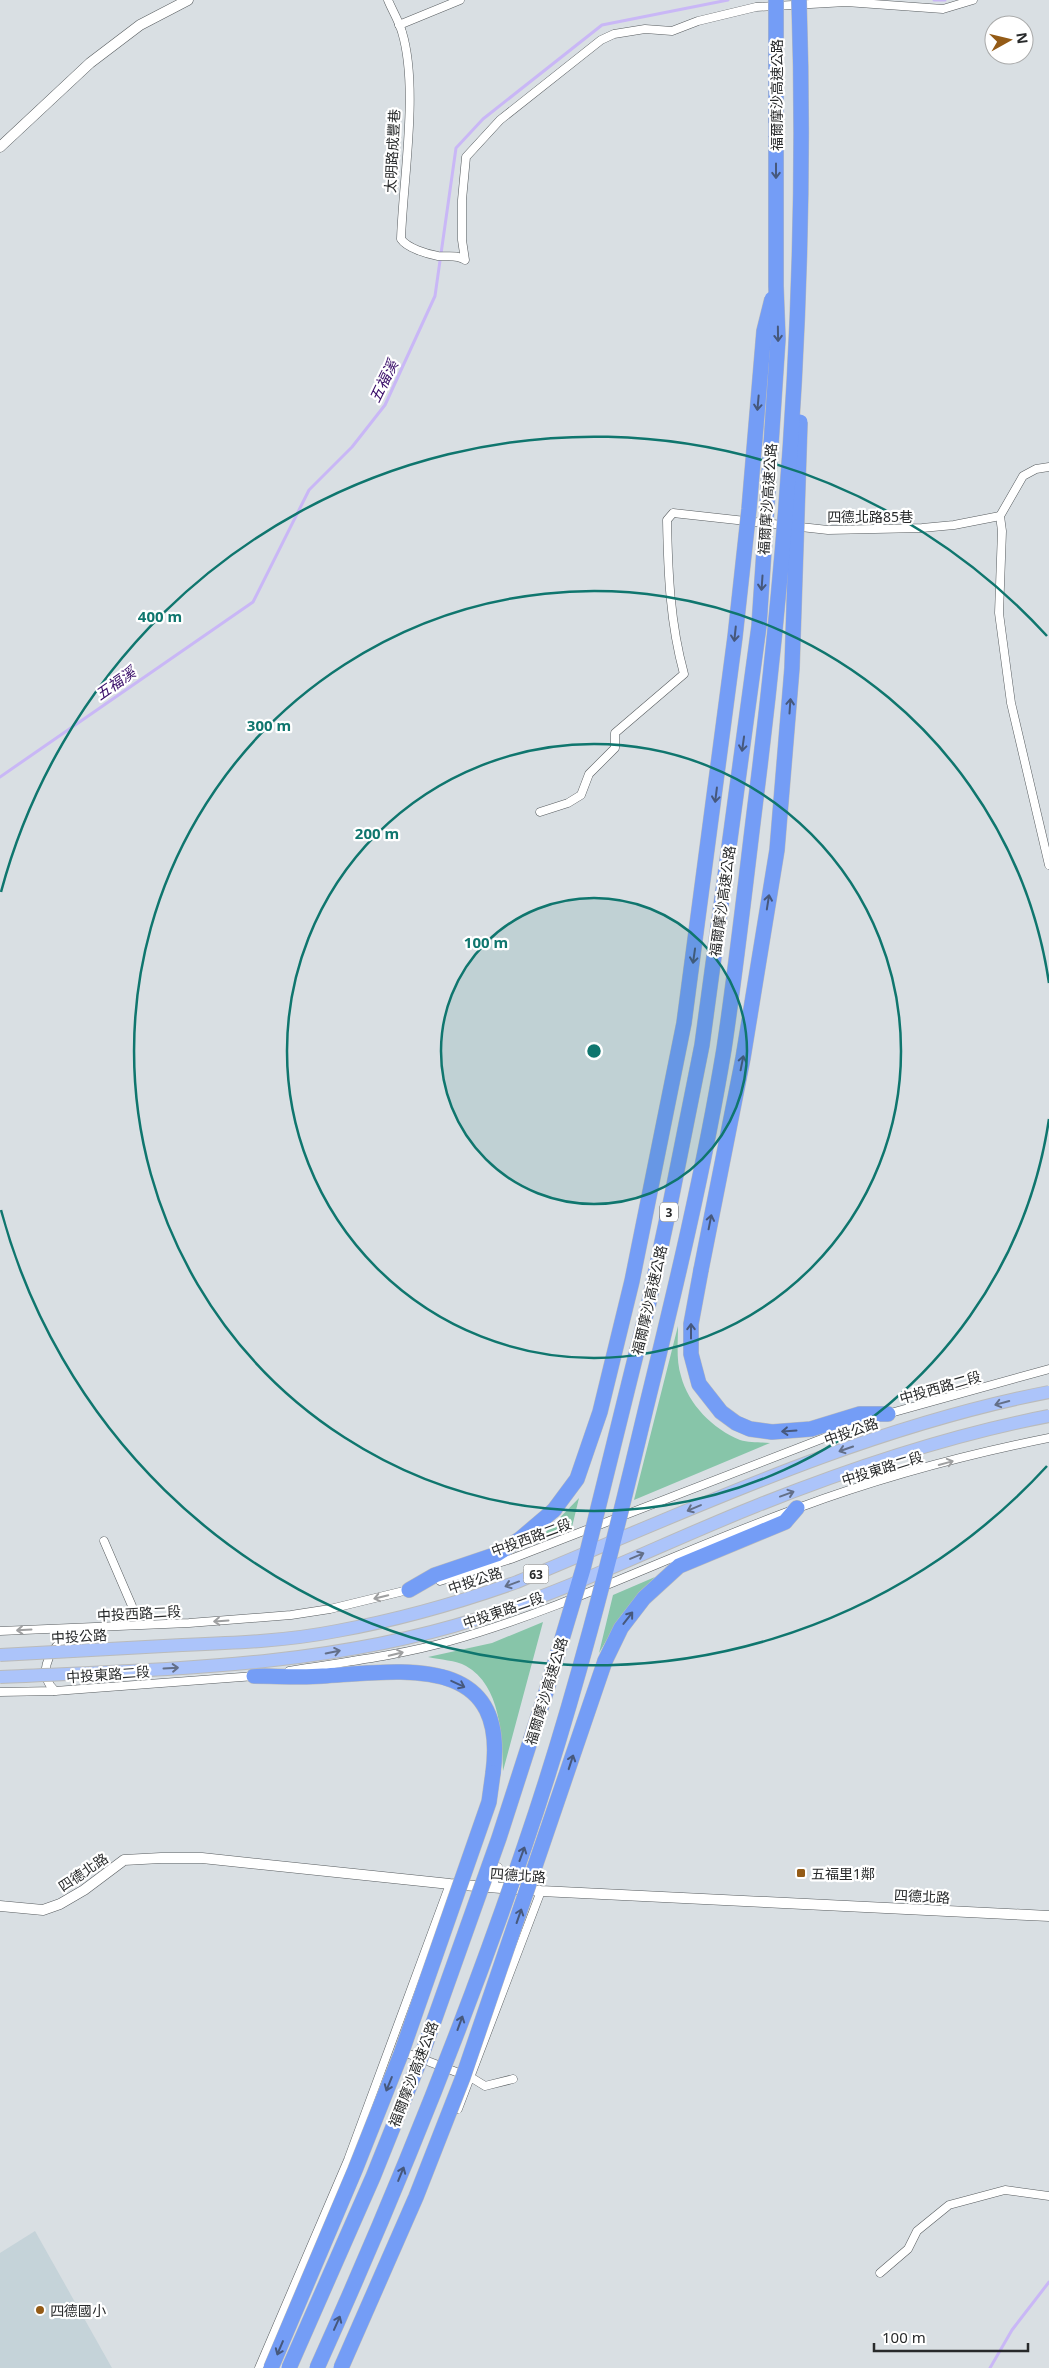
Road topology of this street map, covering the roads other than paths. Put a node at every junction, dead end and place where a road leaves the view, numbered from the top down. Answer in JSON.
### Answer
{"nodes":[{"id":1,"x":188,"y":0,"type":"edge"},
{"id":2,"x":388,"y":0,"type":"edge"},
{"id":3,"x":460,"y":0,"type":"edge"},
{"id":4,"x":776,"y":0,"type":"edge"},
{"id":5,"x":799,"y":0,"type":"edge"},
{"id":6,"x":973,"y":0,"type":"edge"},
{"id":7,"x":399,"y":25,"type":"junction"},
{"id":8,"x":0,"y":147,"type":"edge"},
{"id":9,"x":776,"y":286,"type":"junction"},
{"id":10,"x":798,"y":328,"type":"junction"},
{"id":11,"x":1049,"y":467,"type":"edge"},
{"id":12,"x":1000,"y":516,"type":"junction"},
{"id":13,"x":540,"y":812,"type":"dead end"},
{"id":14,"x":1049,"y":866,"type":"edge"},
{"id":15,"x":1049,"y":1369,"type":"edge"},
{"id":16,"x":1049,"y":1392,"type":"edge"},
{"id":17,"x":888,"y":1414,"type":"junction"},
{"id":18,"x":1049,"y":1416,"type":"edge"},
{"id":19,"x":1049,"y":1438,"type":"edge"},
{"id":20,"x":797,"y":1508,"type":"junction"},
{"id":21,"x":104,"y":1541,"type":"dead end"},
{"id":22,"x":409,"y":1590,"type":"junction"},
{"id":23,"x":132,"y":1606,"type":"dead end"},
{"id":24,"x":89,"y":1628,"type":"junction"},
{"id":25,"x":0,"y":1631,"type":"edge"},
{"id":26,"x":0,"y":1655,"type":"edge"},
{"id":27,"x":254,"y":1676,"type":"junction"},
{"id":28,"x":0,"y":1677,"type":"edge"},
{"id":29,"x":55,"y":1690,"type":"junction"},
{"id":30,"x":0,"y":1692,"type":"edge"},
{"id":31,"x":498,"y":1868,"type":"dead end"},
{"id":32,"x":450,"y":1884,"type":"junction"},
{"id":33,"x":493,"y":1887,"type":"junction"},
{"id":34,"x":541,"y":1891,"type":"junction"},
{"id":35,"x":0,"y":1906,"type":"edge"},
{"id":36,"x":1049,"y":1916,"type":"edge"},
{"id":37,"x":390,"y":2047,"type":"junction"},
{"id":38,"x":472,"y":2078,"type":"junction"},
{"id":39,"x":513,"y":2079,"type":"dead end"},
{"id":40,"x":1049,"y":2196,"type":"edge"},
{"id":41,"x":880,"y":2273,"type":"dead end"},
{"id":42,"x":259,"y":2368,"type":"edge"},
{"id":43,"x":271,"y":2368,"type":"edge"},
{"id":44,"x":289,"y":2368,"type":"edge"},
{"id":45,"x":317,"y":2368,"type":"edge"},
{"id":46,"x":341,"y":2368,"type":"edge"},
{"id":47,"x":347,"y":2368,"type":"edge"}],
"edges":[{"from":1,"to":8,"type":"street"},
{"from":2,"to":7,"type":"street","name":"太明路成豐巷"},
{"from":3,"to":7,"type":"street"},
{"from":4,"to":9,"type":"highway","name":"福爾摩沙高速公路","number":"3","one_way":true,"bridge":true},
{"from":5,"to":10,"type":"highway","name":"福爾摩沙高速公路","number":"3","bridge":true},
{"from":6,"to":7,"type":"street","name":"太明路成豐巷"},
{"from":9,"to":22,"type":"highway","one_way":true,"bridge":true},
{"from":9,"to":44,"type":"highway","name":"福爾摩沙高速公路","number":"3","one_way":true,"bridge":true},
{"from":17,"to":10,"type":"highway","one_way":true,"bridge":true},
{"from":45,"to":10,"type":"highway","name":"福爾摩沙高速公路","number":"3","one_way":true,"bridge":true},
{"from":11,"to":12,"type":"street"},
{"from":12,"to":13,"type":"street","name":"四德北路85巷"},
{"from":12,"to":14,"type":"street"},
{"from":15,"to":17,"type":"street","name":"中投西路二段"},
{"from":16,"to":26,"type":"main road","name":"中投公路","number":"63","one_way":true,"bridge":true},
{"from":17,"to":22,"type":"street","name":"中投西路二段"},
{"from":28,"to":18,"type":"main road","number":"63","one_way":true,"bridge":true},
{"from":20,"to":19,"type":"street","name":"中投東路二段","one_way":true},
{"from":27,"to":20,"type":"street","name":"中投東路二段","one_way":true},
{"from":46,"to":20,"type":"highway","one_way":true,"bridge":true},
{"from":21,"to":23,"type":"street"},
{"from":22,"to":24,"type":"street","name":"中投西路二段","one_way":true},
{"from":24,"to":25,"type":"street","name":"中投西路二段","one_way":true},
{"from":24,"to":29,"type":"street"},
{"from":27,"to":29,"type":"street","name":"中投東路二段"},
{"from":27,"to":43,"type":"highway","one_way":true,"bridge":true},
{"from":29,"to":30,"type":"street","name":"中投東路二段"},
{"from":31,"to":33,"type":"street"},
{"from":32,"to":33,"type":"street","name":"四德北路"},
{"from":32,"to":35,"type":"street","name":"四德北路"},
{"from":32,"to":37,"type":"street"},
{"from":33,"to":34,"type":"street","name":"四德北路"},
{"from":34,"to":36,"type":"street","name":"四德北路"},
{"from":34,"to":38,"type":"street"},
{"from":37,"to":38,"type":"street"},
{"from":37,"to":42,"type":"street"},
{"from":38,"to":39,"type":"street"},
{"from":38,"to":47,"type":"street"},
{"from":40,"to":41,"type":"street"}]}
